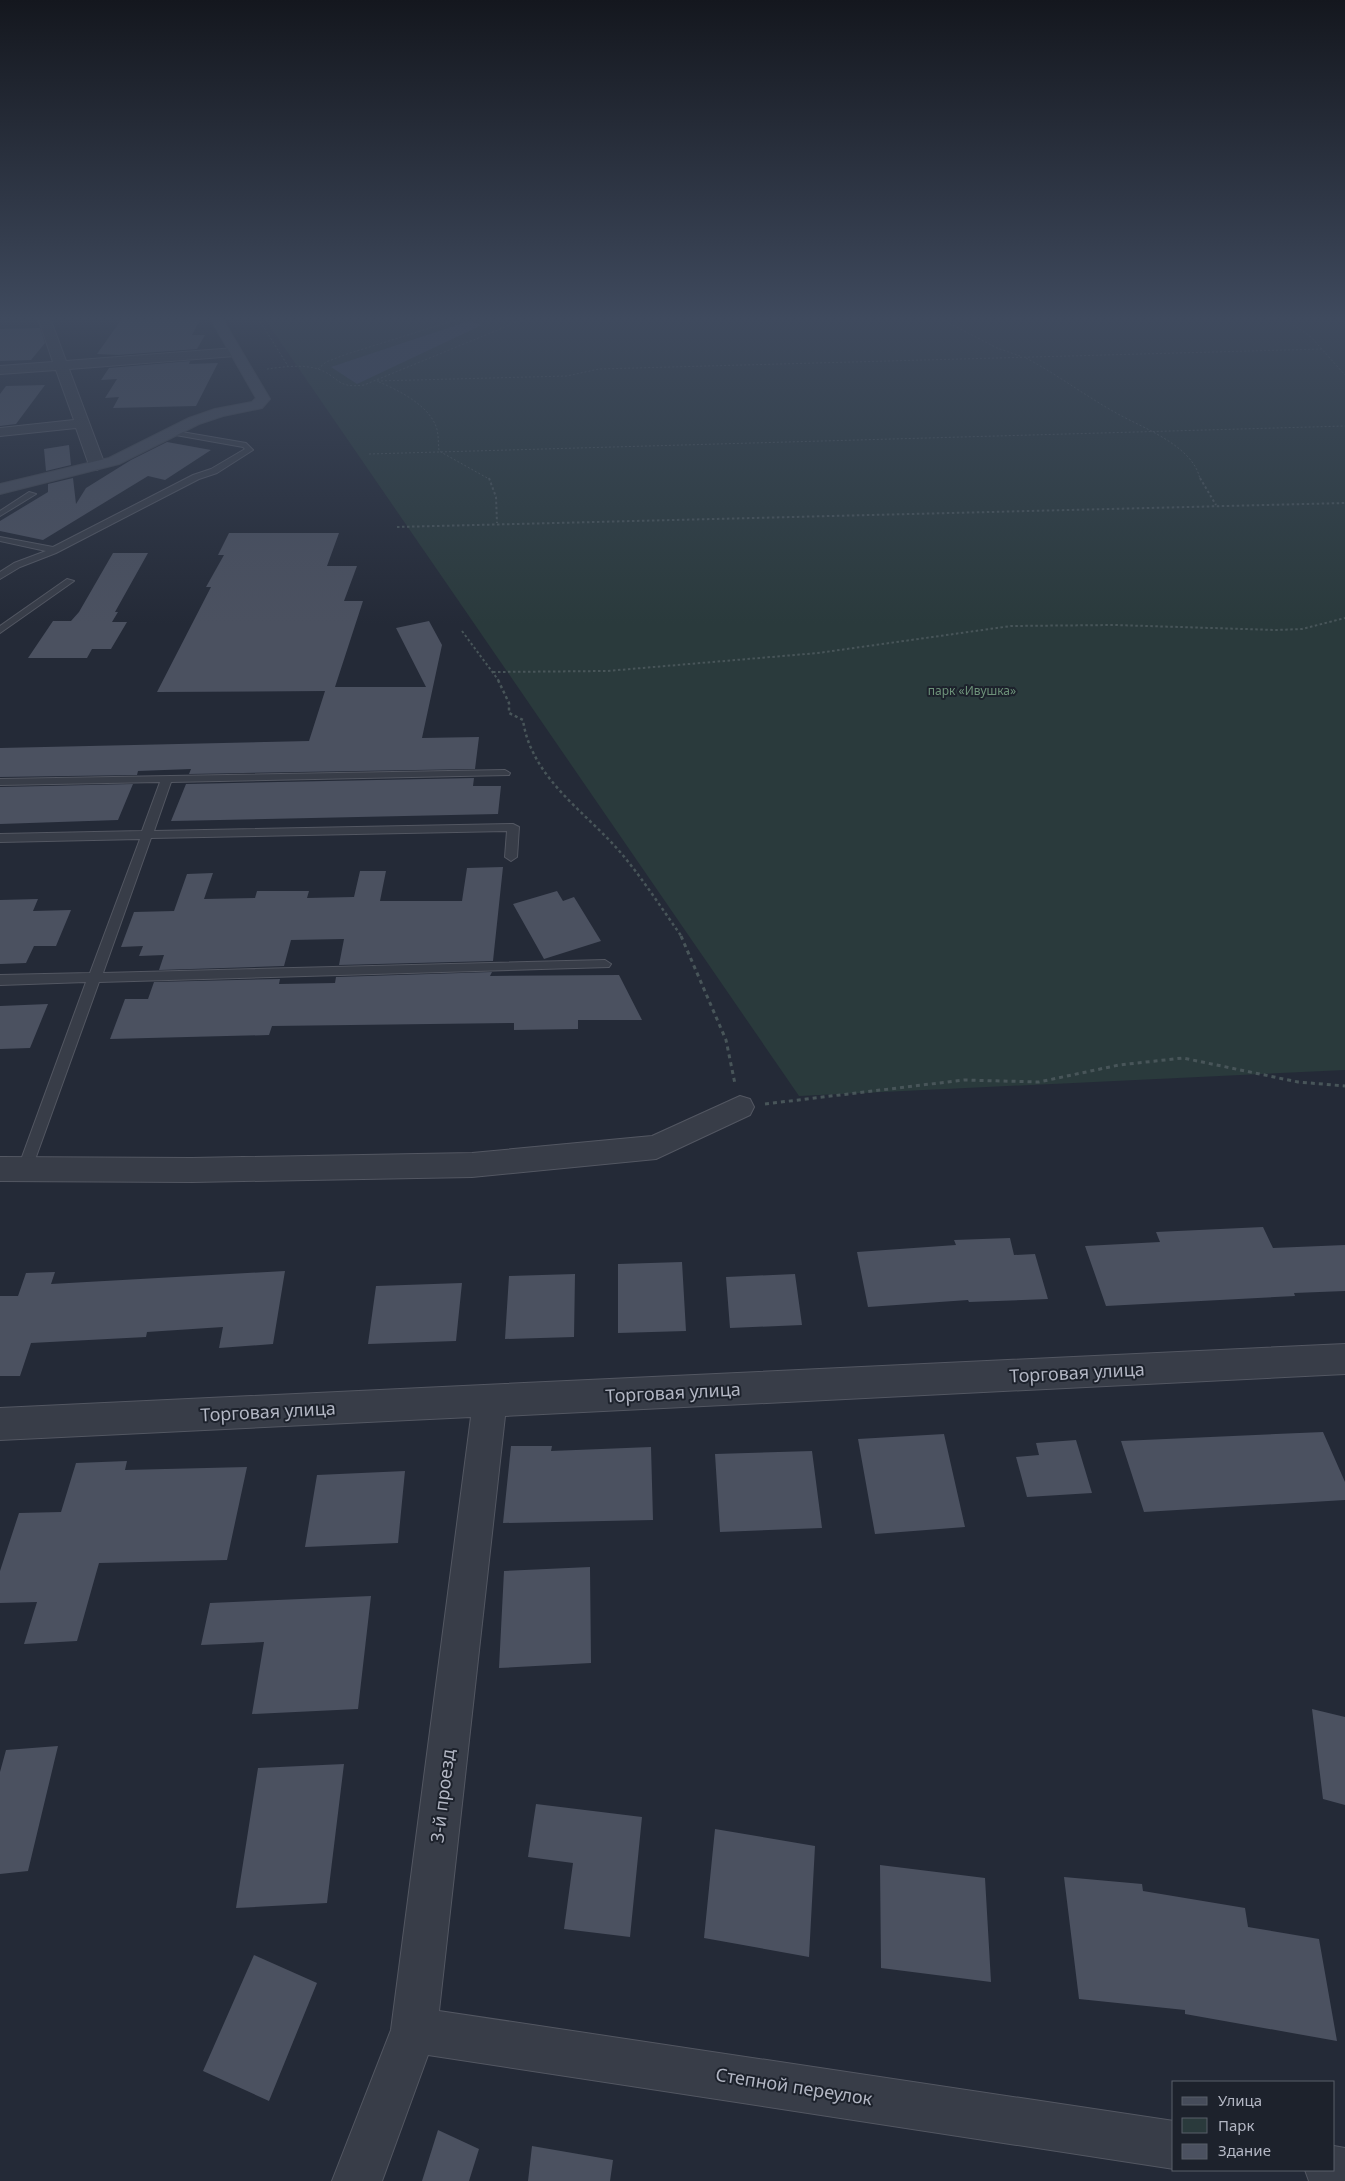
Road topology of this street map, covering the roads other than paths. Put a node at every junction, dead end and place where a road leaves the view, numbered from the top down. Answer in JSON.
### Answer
{"nodes":[{"id":1,"x":198,"y":420,"type":"edge"},
{"id":2,"x":81,"y":422,"type":"joint"},
{"id":3,"x":0,"y":432,"type":"edge"},
{"id":4,"x":173,"y":432,"type":"junction"},
{"id":5,"x":96,"y":465,"type":"junction"},
{"id":6,"x":0,"y":489,"type":"edge"},
{"id":7,"x":32,"y":494,"type":"dead end"},
{"id":8,"x":0,"y":514,"type":"edge"},
{"id":9,"x":0,"y":539,"type":"edge"},
{"id":10,"x":54,"y":550,"type":"junction"},
{"id":11,"x":0,"y":576,"type":"edge"},
{"id":12,"x":70,"y":581,"type":"dead end"},
{"id":13,"x":0,"y":630,"type":"edge"},
{"id":14,"x":505,"y":773,"type":"dead end"},
{"id":15,"x":167,"y":779,"type":"junction"},
{"id":16,"x":0,"y":782,"type":"edge"},
{"id":17,"x":147,"y":835,"type":"junction"},
{"id":18,"x":0,"y":838,"type":"edge"},
{"id":19,"x":511,"y":857,"type":"dead end"},
{"id":20,"x":605,"y":964,"type":"dead end"},
{"id":21,"x":93,"y":979,"type":"junction"},
{"id":22,"x":0,"y":980,"type":"edge"},
{"id":23,"x":740,"y":1107,"type":"road end"},
{"id":24,"x":12,"y":1168,"type":"edge"},
{"id":25,"x":1345,"y":1359,"type":"edge"},
{"id":26,"x":490,"y":1402,"type":"junction"},
{"id":27,"x":0,"y":1424,"type":"edge"},
{"id":28,"x":414,"y":2030,"type":"junction"},
{"id":29,"x":1172,"y":2144,"type":"edge"},
{"id":30,"x":357,"y":2181,"type":"edge"}],
"edges":[{"from":1,"to":4,"type":"street"},
{"from":2,"to":3,"type":"street"},
{"from":2,"to":5,"type":"street"},
{"from":4,"to":5,"type":"street"},
{"from":4,"to":10,"type":"lane"},
{"from":5,"to":6,"type":"street"},
{"from":7,"to":8,"type":"lane"},
{"from":9,"to":10,"type":"lane"},
{"from":10,"to":11,"type":"lane"},
{"from":12,"to":13,"type":"lane"},
{"from":14,"to":15,"type":"lane"},
{"from":15,"to":16,"type":"lane"},
{"from":15,"to":17,"type":"lane"},
{"from":17,"to":18,"type":"lane"},
{"from":17,"to":19,"type":"lane"},
{"from":17,"to":21,"type":"lane"},
{"from":20,"to":21,"type":"lane"},
{"from":21,"to":22,"type":"lane"},
{"from":21,"to":24,"type":"lane"},
{"from":23,"to":24,"type":"street"},
{"from":25,"to":26,"type":"street","name":"Торговая улица"},
{"from":26,"to":27,"type":"street","name":"Торговая улица"},
{"from":26,"to":28,"type":"street","name":"3-й проезд"},
{"from":28,"to":29,"type":"street","name":"Степной переулок"},
{"from":28,"to":30,"type":"street","name":"3-й проезд"}]}
